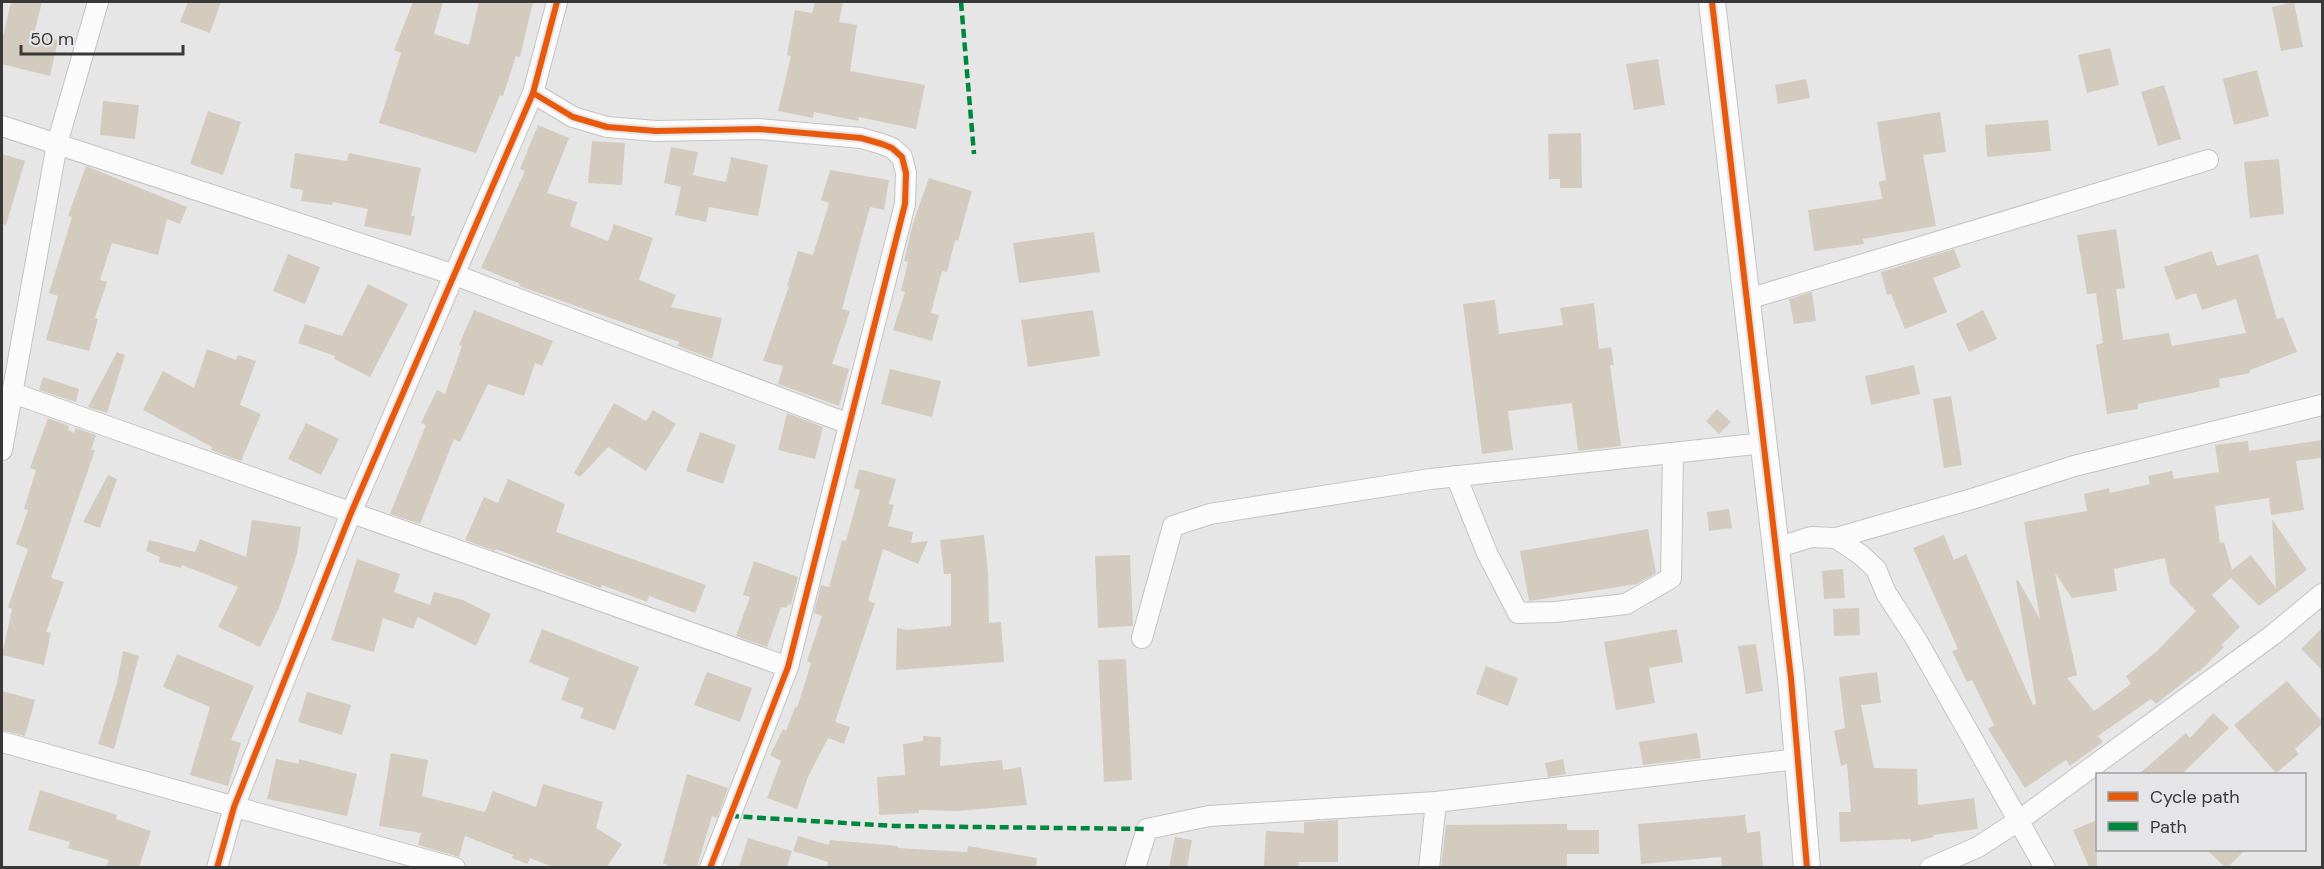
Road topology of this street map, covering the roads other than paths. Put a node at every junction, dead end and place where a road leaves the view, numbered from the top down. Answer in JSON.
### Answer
{"nodes":[{"id":1,"x":99,"y":2,"type":"edge"},
{"id":2,"x":557,"y":2,"type":"edge"},
{"id":3,"x":1712,"y":2,"type":"edge"},
{"id":4,"x":533,"y":93,"type":"junction"},
{"id":5,"x":2,"y":126,"type":"edge"},
{"id":6,"x":57,"y":144,"type":"junction"},
{"id":7,"x":2208,"y":160,"type":"dead end"},
{"id":8,"x":455,"y":275,"type":"junction"},
{"id":9,"x":1748,"y":299,"type":"junction"},
{"id":10,"x":14,"y":393,"type":"junction"},
{"id":11,"x":2322,"y":405,"type":"edge"},
{"id":12,"x":849,"y":424,"type":"junction"},
{"id":13,"x":1764,"y":443,"type":"junction"},
{"id":14,"x":2,"y":450,"type":"edge"},
{"id":15,"x":1673,"y":453,"type":"junction"},
{"id":16,"x":1456,"y":476,"type":"junction"},
{"id":17,"x":351,"y":513,"type":"junction"},
{"id":18,"x":1836,"y":538,"type":"junction"},
{"id":19,"x":1776,"y":548,"type":"junction"},
{"id":20,"x":2322,"y":594,"type":"edge"},
{"id":21,"x":1142,"y":638,"type":"dead end"},
{"id":22,"x":788,"y":667,"type":"junction"},
{"id":23,"x":2,"y":742,"type":"edge"},
{"id":24,"x":1797,"y":759,"type":"junction"},
{"id":25,"x":1436,"y":802,"type":"junction"},
{"id":26,"x":234,"y":807,"type":"junction"},
{"id":27,"x":2018,"y":821,"type":"junction"},
{"id":28,"x":217,"y":867,"type":"edge"},
{"id":29,"x":455,"y":867,"type":"edge"},
{"id":30,"x":710,"y":867,"type":"edge"},
{"id":31,"x":1136,"y":867,"type":"edge"},
{"id":32,"x":1429,"y":867,"type":"edge"},
{"id":33,"x":1807,"y":867,"type":"edge"},
{"id":34,"x":1930,"y":867,"type":"edge"},
{"id":35,"x":2045,"y":867,"type":"edge"}],
"edges":[{"from":1,"to":6,"type":"street"},
{"from":2,"to":4,"type":"street"},
{"from":3,"to":9,"type":"street"},
{"from":4,"to":8,"type":"street"},
{"from":4,"to":12,"type":"street"},
{"from":5,"to":6,"type":"street"},
{"from":6,"to":8,"type":"street"},
{"from":6,"to":10,"type":"street"},
{"from":7,"to":9,"type":"street"},
{"from":8,"to":12,"type":"street"},
{"from":8,"to":17,"type":"street"},
{"from":9,"to":13,"type":"street"},
{"from":10,"to":14,"type":"street"},
{"from":10,"to":17,"type":"street"},
{"from":11,"to":18,"type":"street"},
{"from":12,"to":22,"type":"street"},
{"from":13,"to":15,"type":"street"},
{"from":13,"to":19,"type":"street"},
{"from":15,"to":16,"type":"street"},
{"from":15,"to":16,"type":"street"},
{"from":16,"to":21,"type":"street"},
{"from":17,"to":22,"type":"street"},
{"from":17,"to":26,"type":"street"},
{"from":18,"to":19,"type":"street"},
{"from":18,"to":27,"type":"street"},
{"from":19,"to":24,"type":"street"},
{"from":20,"to":27,"type":"street"},
{"from":22,"to":30,"type":"street"},
{"from":23,"to":26,"type":"street"},
{"from":24,"to":25,"type":"street"},
{"from":24,"to":33,"type":"street"},
{"from":25,"to":31,"type":"street"},
{"from":25,"to":32,"type":"street"},
{"from":26,"to":28,"type":"street"},
{"from":26,"to":29,"type":"street"},
{"from":27,"to":34,"type":"street"},
{"from":27,"to":35,"type":"street"}]}
